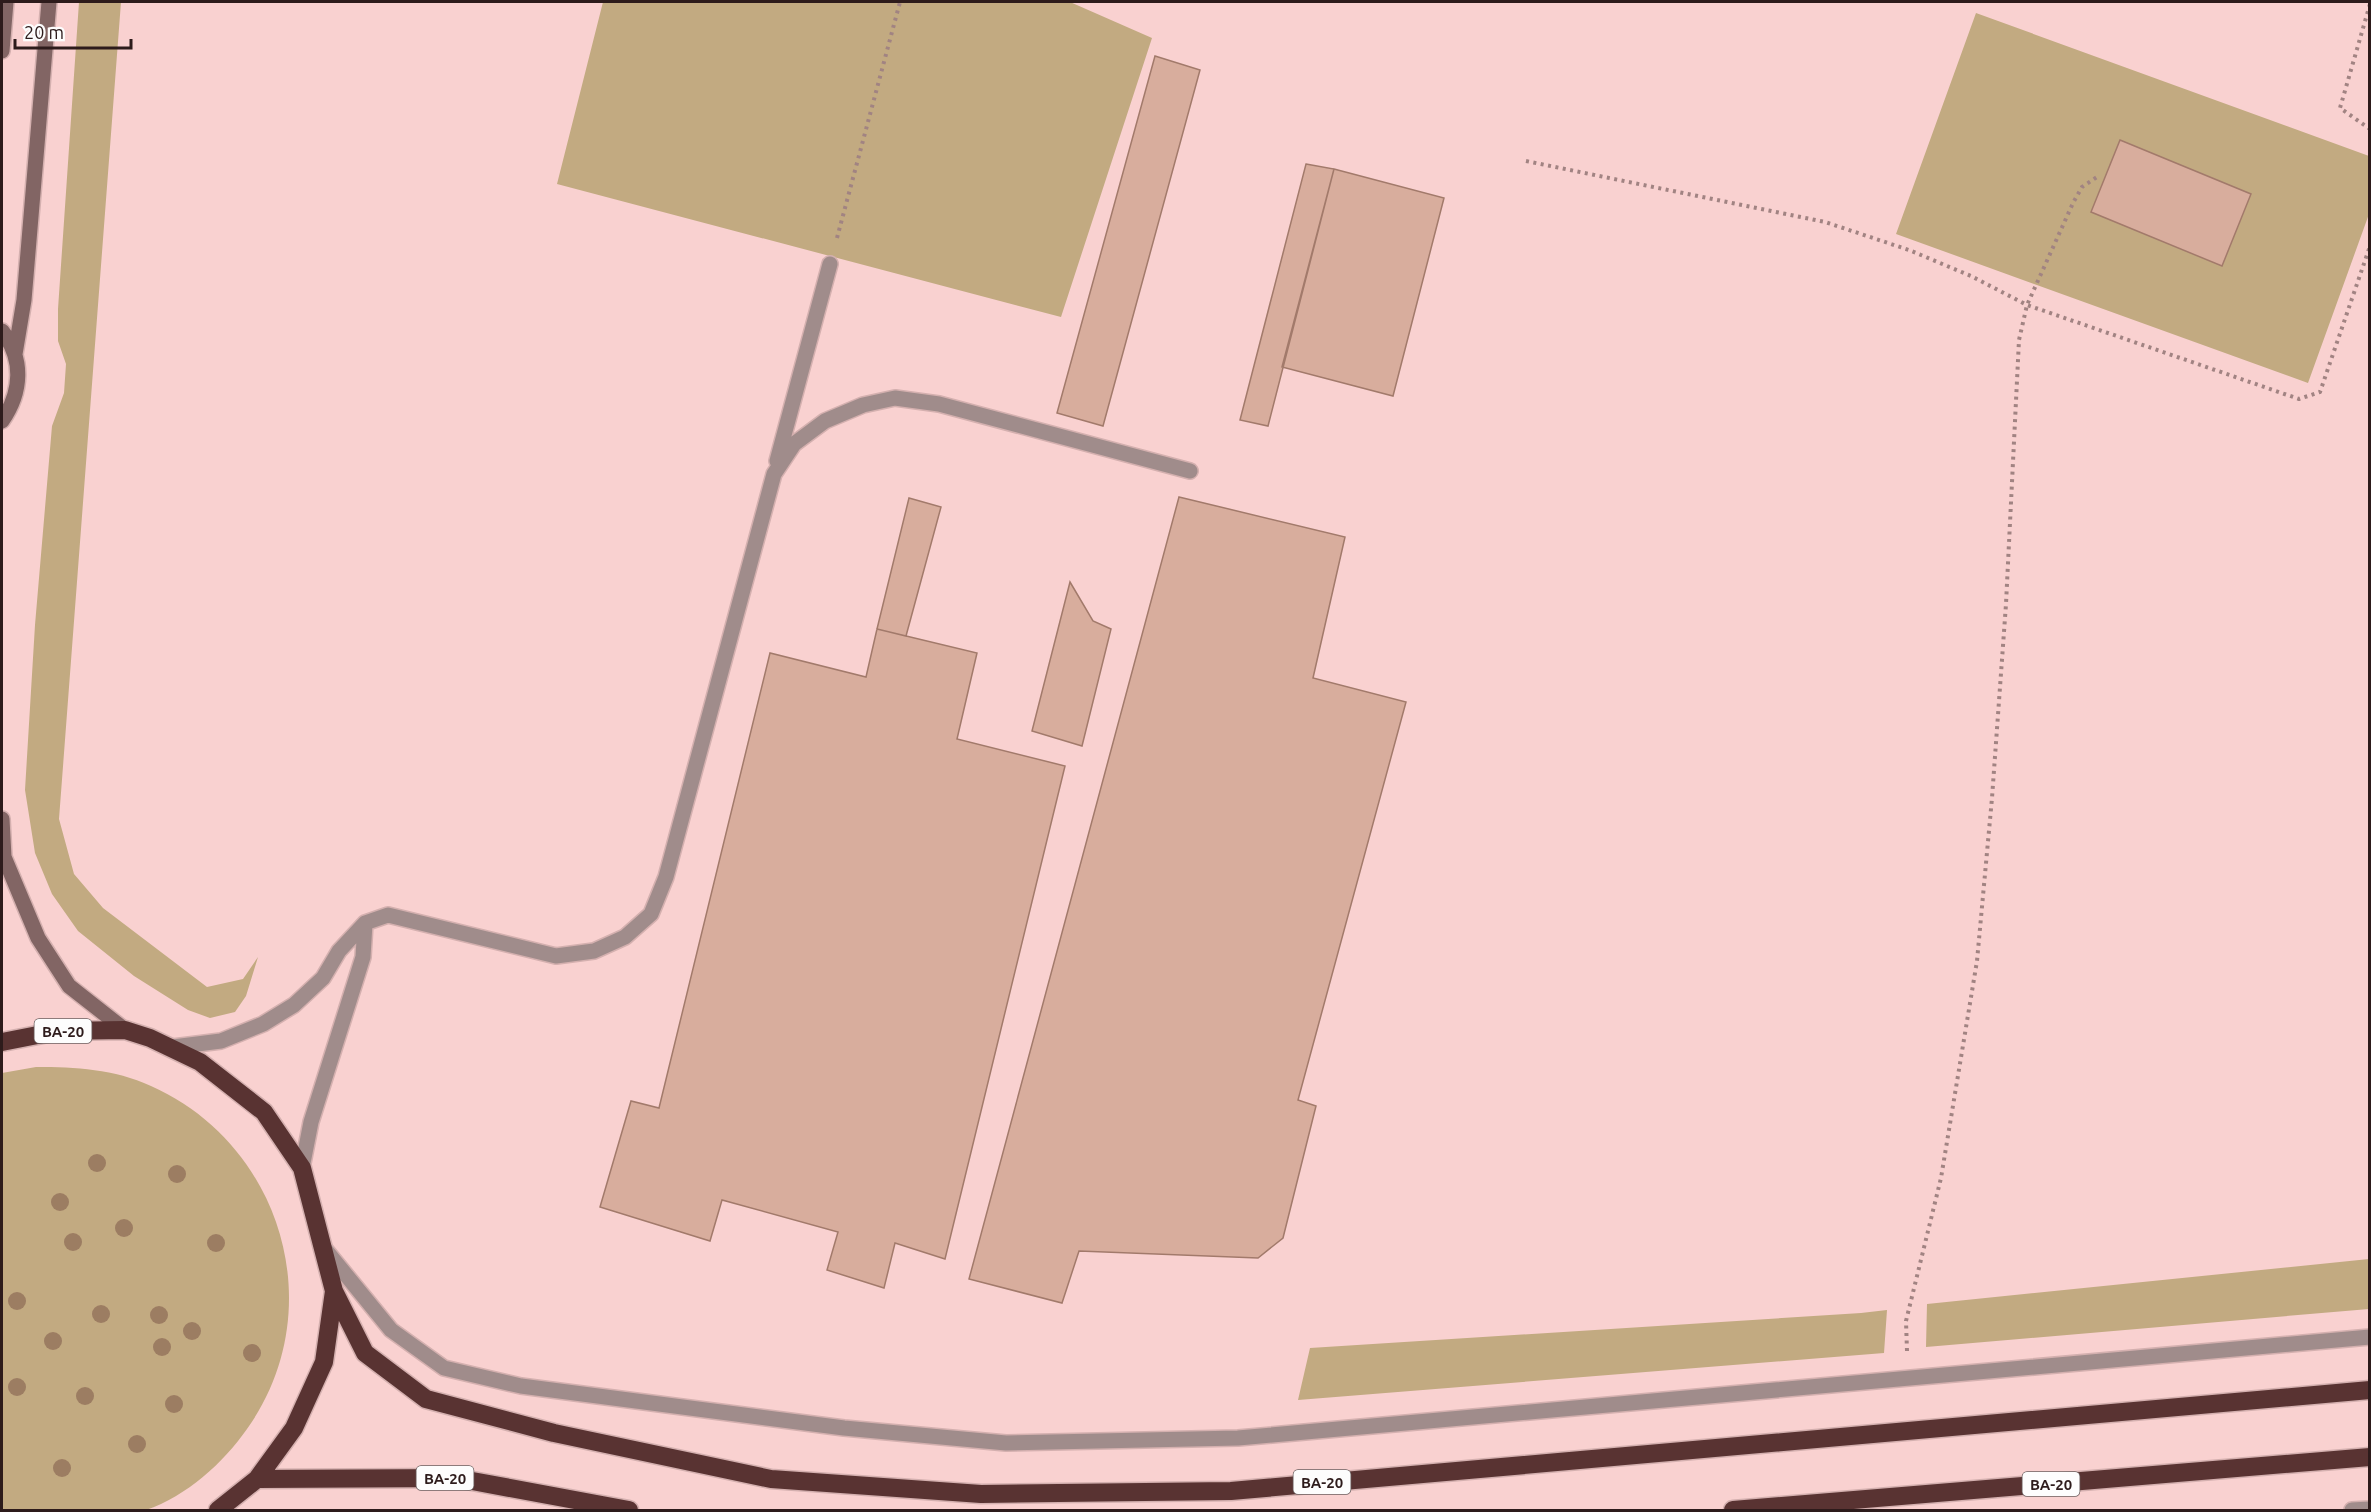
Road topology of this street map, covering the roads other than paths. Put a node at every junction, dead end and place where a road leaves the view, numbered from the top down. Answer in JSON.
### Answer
{"nodes":[{"id":1,"x":6,"y":2,"type":"edge"},
{"id":2,"x":49,"y":2,"type":"edge"},
{"id":3,"x":2,"y":51,"type":"edge"},
{"id":4,"x":830,"y":264,"type":"road end"},
{"id":5,"x":2,"y":331,"type":"edge"},
{"id":6,"x":15,"y":354,"type":"junction"},
{"id":7,"x":2,"y":421,"type":"edge"},
{"id":8,"x":1190,"y":471,"type":"dead end"},
{"id":9,"x":774,"y":474,"type":"junction"},
{"id":10,"x":2,"y":819,"type":"edge"},
{"id":11,"x":365,"y":923,"type":"junction"},
{"id":12,"x":125,"y":1030,"type":"junction"},
{"id":13,"x":2,"y":1042,"type":"edge"},
{"id":14,"x":173,"y":1047,"type":"junction"},
{"id":15,"x":302,"y":1168,"type":"junction"},
{"id":16,"x":323,"y":1247,"type":"junction"},
{"id":17,"x":334,"y":1291,"type":"junction"},
{"id":18,"x":2370,"y":1337,"type":"edge"},
{"id":19,"x":2370,"y":1390,"type":"edge"},
{"id":20,"x":2370,"y":1457,"type":"edge"},
{"id":21,"x":257,"y":1479,"type":"junction"},
{"id":22,"x":2370,"y":1509,"type":"edge"},
{"id":23,"x":218,"y":1510,"type":"edge"},
{"id":24,"x":629,"y":1510,"type":"edge"},
{"id":25,"x":1733,"y":1510,"type":"edge"},
{"id":26,"x":2352,"y":1510,"type":"edge"}],
"edges":[{"from":1,"to":3,"type":"main road"},
{"from":2,"to":6,"type":"main road"},
{"from":4,"to":9,"type":"lane"},
{"from":5,"to":6,"type":"main road"},
{"from":6,"to":7,"type":"main road"},
{"from":8,"to":9,"type":"lane"},
{"from":9,"to":11,"type":"lane"},
{"from":10,"to":12,"type":"main road"},
{"from":11,"to":14,"type":"lane"},
{"from":11,"to":15,"type":"lane"},
{"from":12,"to":13,"type":"highway","number":"BA-20"},
{"from":12,"to":14,"type":"highway","number":"BA-20"},
{"from":14,"to":15,"type":"highway","number":"BA-20"},
{"from":15,"to":16,"type":"highway","number":"BA-20"},
{"from":16,"to":17,"type":"highway","number":"BA-20"},
{"from":16,"to":18,"type":"lane"},
{"from":17,"to":19,"type":"highway","number":"BA-20"},
{"from":17,"to":21,"type":"highway","number":"BA-20"},
{"from":20,"to":25,"type":"highway","number":"BA-20"},
{"from":21,"to":23,"type":"highway","number":"BA-20"},
{"from":21,"to":24,"type":"highway","number":"BA-20"},
{"from":22,"to":26,"type":"lane"}]}
